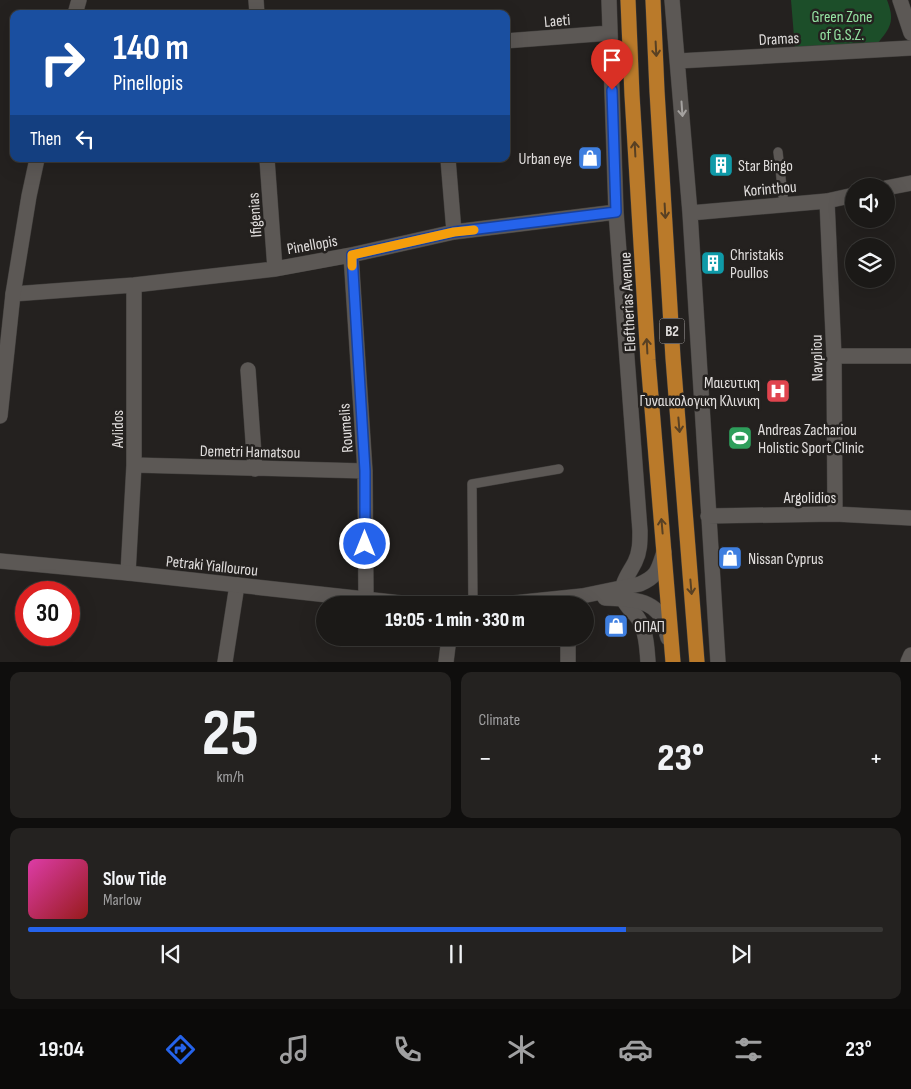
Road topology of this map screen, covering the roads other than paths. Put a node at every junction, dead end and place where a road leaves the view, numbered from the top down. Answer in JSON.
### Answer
{"nodes":[{"id":1,"x":609,"y":0,"type":"edge"},
{"id":2,"x":628,"y":0,"type":"edge"},
{"id":3,"x":654,"y":0,"type":"edge"},
{"id":4,"x":672,"y":0,"type":"edge"},
{"id":5,"x":900,"y":0,"type":"edge"},
{"id":6,"x":610,"y":33,"type":"junction"},
{"id":7,"x":911,"y":33,"type":"edge"},
{"id":8,"x":510,"y":41,"type":"edge"},
{"id":9,"x":911,"y":48,"type":"edge"},
{"id":10,"x":678,"y":61,"type":"junction"},
{"id":11,"x":778,"y":152,"type":"dead end"},
{"id":12,"x":36,"y":162,"type":"edge"},
{"id":13,"x":267,"y":162,"type":"edge"},
{"id":14,"x":448,"y":162,"type":"edge"},
{"id":15,"x":911,"y":183,"type":"edge"},
{"id":16,"x":895,"y":186,"type":"edge"},
{"id":17,"x":845,"y":197,"type":"edge"},
{"id":18,"x":827,"y":201,"type":"junction"},
{"id":19,"x":784,"y":204,"type":"junction"},
{"id":20,"x":616,"y":212,"type":"junction"},
{"id":21,"x":690,"y":213,"type":"junction"},
{"id":22,"x":454,"y":232,"type":"junction"},
{"id":23,"x":352,"y":255,"type":"junction"},
{"id":24,"x":275,"y":269,"type":"junction"},
{"id":25,"x":134,"y":285,"type":"junction"},
{"id":26,"x":13,"y":294,"type":"junction"},
{"id":27,"x":834,"y":356,"type":"junction"},
{"id":28,"x":911,"y":356,"type":"edge"},
{"id":29,"x":248,"y":370,"type":"dead end"},
{"id":30,"x":0,"y":416,"type":"edge"},
{"id":31,"x":134,"y":466,"type":"junction"},
{"id":32,"x":255,"y":469,"type":"junction"},
{"id":33,"x":559,"y":469,"type":"dead end"},
{"id":34,"x":365,"y":471,"type":"junction"},
{"id":35,"x":835,"y":514,"type":"junction"},
{"id":36,"x":708,"y":516,"type":"junction"},
{"id":37,"x":911,"y":518,"type":"edge"},
{"id":38,"x":664,"y":551,"type":"junction"},
{"id":39,"x":0,"y":561,"type":"edge"},
{"id":40,"x":128,"y":573,"type":"junction"},
{"id":41,"x":237,"y":585,"type":"junction"},
{"id":42,"x":623,"y":594,"type":"junction"},
{"id":43,"x":346,"y":596,"type":"edge"},
{"id":44,"x":366,"y":596,"type":"edge"},
{"id":45,"x":473,"y":596,"type":"edge"},
{"id":46,"x":594,"y":597,"type":"edge"},
{"id":47,"x":448,"y":646,"type":"edge"},
{"id":48,"x":568,"y":646,"type":"edge"},
{"id":49,"x":911,"y":655,"type":"edge"},
{"id":50,"x":672,"y":656,"type":"edge"},
{"id":51,"x":225,"y":662,"type":"edge"},
{"id":52,"x":446,"y":662,"type":"edge"},
{"id":53,"x":568,"y":662,"type":"edge"},
{"id":54,"x":648,"y":662,"type":"edge"},
{"id":55,"x":697,"y":662,"type":"edge"},
{"id":56,"x":718,"y":662,"type":"edge"},
{"id":57,"x":908,"y":662,"type":"edge"}],
"edges":[{"from":1,"to":6,"type":"street"},
{"from":38,"to":2,"type":"highway","name":"Eleftherias Avenue","number":"B2","one_way":true},
{"from":3,"to":55,"type":"highway","number":"B2","one_way":true},
{"from":4,"to":10,"type":"street"},
{"from":5,"to":7,"type":"street"},
{"from":6,"to":8,"type":"street","name":"Laeti"},
{"from":6,"to":20,"type":"street"},
{"from":9,"to":10,"type":"street","name":"Dramas"},
{"from":10,"to":21,"type":"street","one_way":true},
{"from":11,"to":19,"type":"lane"},
{"from":12,"to":26,"type":"street"},
{"from":13,"to":24,"type":"street","name":"Ifigenias"},
{"from":14,"to":22,"type":"street"},
{"from":15,"to":16,"type":"street"},
{"from":17,"to":18,"type":"street","name":"Korinthou"},
{"from":18,"to":19,"type":"street","name":"Korinthou"},
{"from":18,"to":27,"type":"street","name":"Navpliou"},
{"from":19,"to":21,"type":"street","name":"Korinthou"},
{"from":20,"to":22,"type":"street","name":"Pinellopis"},
{"from":20,"to":42,"type":"street"},
{"from":21,"to":36,"type":"street"},
{"from":22,"to":23,"type":"street","name":"Pinellopis"},
{"from":23,"to":24,"type":"street","name":"Pinellopis"},
{"from":23,"to":34,"type":"street","name":"Roumelis"},
{"from":24,"to":25,"type":"street","name":"Pinellopis"},
{"from":25,"to":26,"type":"street","name":"Pinellopis"},
{"from":25,"to":31,"type":"street","name":"Avlidos"},
{"from":26,"to":30,"type":"street"},
{"from":27,"to":28,"type":"street"},
{"from":27,"to":35,"type":"street","name":"Navpliou"},
{"from":29,"to":32,"type":"street"},
{"from":31,"to":32,"type":"street","name":"Demetri Hamatsou"},
{"from":31,"to":40,"type":"street","name":"Avlidos"},
{"from":32,"to":34,"type":"street","name":"Demetri Hamatsou"},
{"from":33,"to":45,"type":"lane"},
{"from":34,"to":44,"type":"street","name":"Roumelis"},
{"from":35,"to":36,"type":"street","name":"Argolidios"},
{"from":35,"to":37,"type":"street","name":"Argolidios"},
{"from":36,"to":56,"type":"street"},
{"from":38,"to":42,"type":"street"},
{"from":38,"to":50,"type":"highway","name":"Eleftherias Avenue","number":"B2"},
{"from":39,"to":40,"type":"street","name":"Petraki Yiallourou"},
{"from":40,"to":41,"type":"street","name":"Petraki Yiallourou"},
{"from":41,"to":43,"type":"street","name":"Petraki Yiallourou"},
{"from":41,"to":51,"type":"street"},
{"from":42,"to":46,"type":"street"},
{"from":42,"to":50,"type":"street"},
{"from":42,"to":54,"type":"street"},
{"from":47,"to":52,"type":"street"},
{"from":48,"to":53,"type":"street"},
{"from":49,"to":57,"type":"street"}]}
